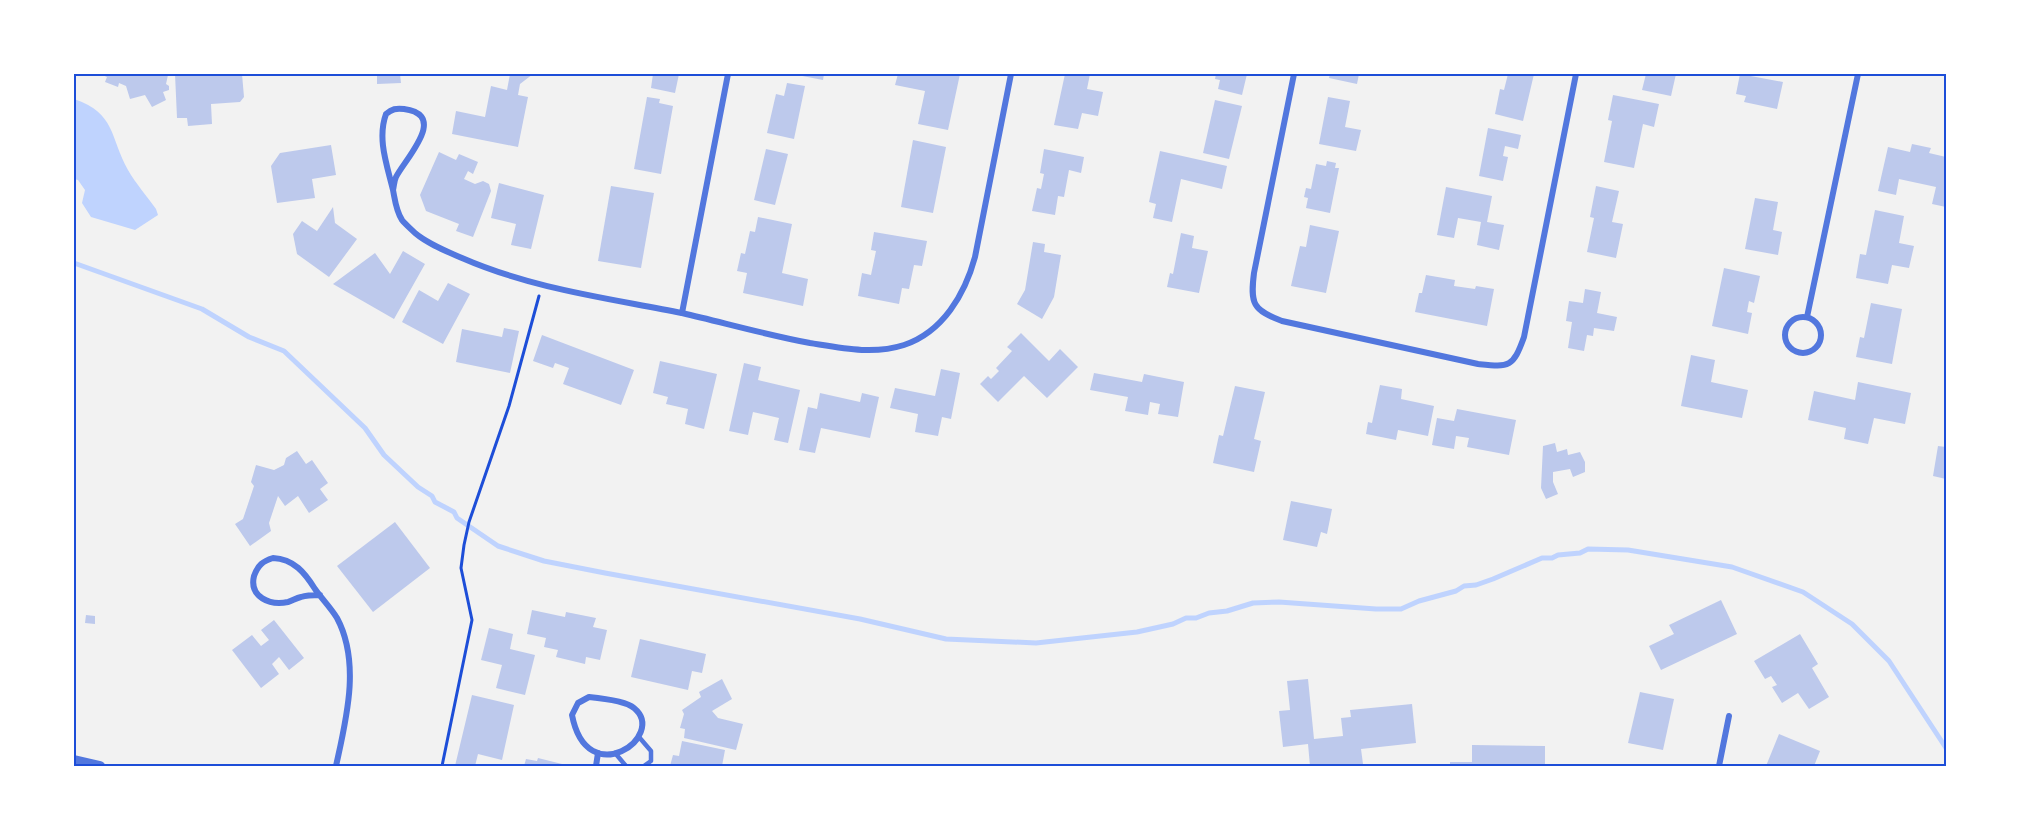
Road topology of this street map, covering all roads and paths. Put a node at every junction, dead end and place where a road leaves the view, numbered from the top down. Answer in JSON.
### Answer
{"nodes":[{"id":1,"x":729,"y":74,"type":"edge"},
{"id":2,"x":1011,"y":74,"type":"edge"},
{"id":3,"x":1294,"y":74,"type":"edge"},
{"id":4,"x":1576,"y":74,"type":"edge"},
{"id":5,"x":1857,"y":74,"type":"edge"},
{"id":6,"x":393,"y":190,"type":"junction"},
{"id":7,"x":541,"y":285,"type":"junction"},
{"id":8,"x":682,"y":314,"type":"junction"},
{"id":9,"x":1807,"y":317,"type":"junction"},
{"id":10,"x":320,"y":595,"type":"junction"},
{"id":11,"x":1729,"y":716,"type":"dead end"},
{"id":12,"x":639,"y":737,"type":"junction"},
{"id":13,"x":598,"y":753,"type":"junction"},
{"id":14,"x":615,"y":753,"type":"junction"},
{"id":15,"x":74,"y":760,"type":"edge"},
{"id":16,"x":100,"y":766,"type":"edge"},
{"id":17,"x":336,"y":766,"type":"edge"},
{"id":18,"x":442,"y":766,"type":"edge"},
{"id":19,"x":596,"y":766,"type":"edge"},
{"id":20,"x":626,"y":766,"type":"edge"},
{"id":21,"x":646,"y":766,"type":"edge"},
{"id":22,"x":1719,"y":766,"type":"edge"}],
"edges":[{"from":1,"to":8,"type":"street"},
{"from":2,"to":8,"type":"street"},
{"from":3,"to":4,"type":"street"},
{"from":5,"to":9,"type":"street"},
{"from":6,"to":6,"type":"street"},
{"from":6,"to":7,"type":"street"},
{"from":7,"to":8,"type":"street"},
{"from":7,"to":18,"type":"path"},
{"from":9,"to":9,"type":"street"},
{"from":10,"to":10,"type":"street"},
{"from":10,"to":17,"type":"street"},
{"from":11,"to":22,"type":"street"},
{"from":12,"to":13,"type":"street"},
{"from":12,"to":14,"type":"street"},
{"from":12,"to":21,"type":"lane"},
{"from":13,"to":14,"type":"street"},
{"from":13,"to":19,"type":"street"},
{"from":14,"to":20,"type":"lane"},
{"from":15,"to":16,"type":"street"}]}
